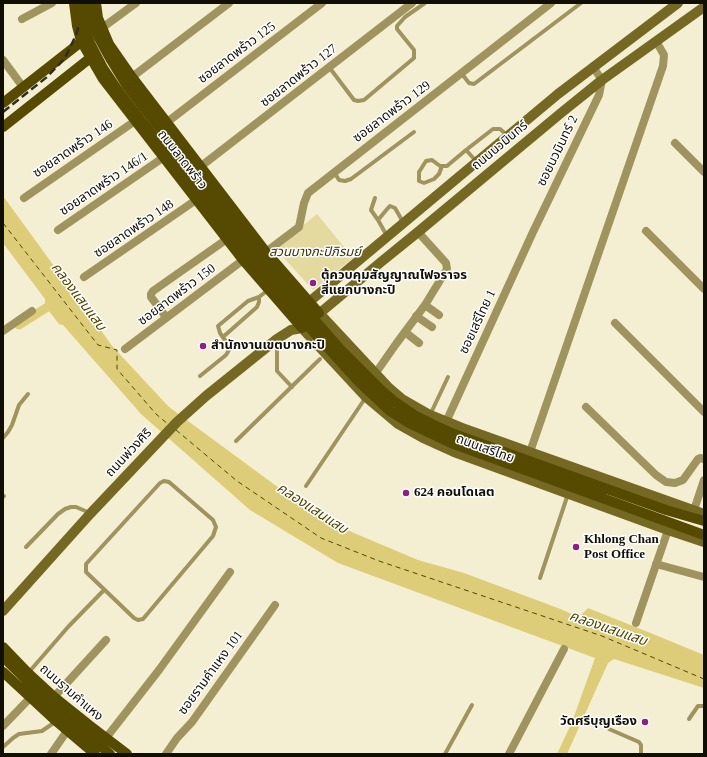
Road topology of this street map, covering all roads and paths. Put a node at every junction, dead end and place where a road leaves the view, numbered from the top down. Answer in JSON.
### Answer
{"nodes":[{"id":1,"x":52,"y":3,"type":"edge"},
{"id":2,"x":74,"y":3,"type":"edge"},
{"id":3,"x":79,"y":3,"type":"edge"},
{"id":4,"x":89,"y":3,"type":"edge"},
{"id":5,"x":96,"y":3,"type":"edge"},
{"id":6,"x":136,"y":3,"type":"edge"},
{"id":7,"x":229,"y":3,"type":"edge"},
{"id":8,"x":322,"y":3,"type":"edge"},
{"id":9,"x":412,"y":3,"type":"edge"},
{"id":10,"x":425,"y":3,"type":"edge"},
{"id":11,"x":552,"y":3,"type":"edge"},
{"id":12,"x":581,"y":3,"type":"edge"},
{"id":13,"x":678,"y":3,"type":"edge"},
{"id":14,"x":704,"y":7,"type":"edge"},
{"id":15,"x":22,"y":19,"type":"dead end"},
{"id":16,"x":102,"y":28,"type":"junction"},
{"id":17,"x":81,"y":41,"type":"junction"},
{"id":18,"x":656,"y":42,"type":"junction"},
{"id":19,"x":109,"y":44,"type":"junction"},
{"id":20,"x":90,"y":58,"type":"junction"},
{"id":21,"x":3,"y":60,"type":"edge"},
{"id":22,"x":329,"y":67,"type":"junction"},
{"id":23,"x":593,"y":67,"type":"junction"},
{"id":24,"x":462,"y":74,"type":"junction"},
{"id":25,"x":132,"y":77,"type":"junction"},
{"id":26,"x":602,"y":80,"type":"junction"},
{"id":27,"x":23,"y":87,"type":"junction"},
{"id":28,"x":3,"y":103,"type":"edge"},
{"id":29,"x":135,"y":121,"type":"junction"},
{"id":30,"x":166,"y":123,"type":"junction"},
{"id":31,"x":6,"y":124,"type":"edge"},
{"id":32,"x":414,"y":132,"type":"dead end"},
{"id":33,"x":508,"y":136,"type":"junction"},
{"id":34,"x":675,"y":144,"type":"dead end"},
{"id":35,"x":466,"y":150,"type":"junction"},
{"id":36,"x":164,"y":158,"type":"junction"},
{"id":37,"x":477,"y":162,"type":"junction"},
{"id":38,"x":442,"y":166,"type":"junction"},
{"id":39,"x":200,"y":167,"type":"junction"},
{"id":40,"x":334,"y":172,"type":"junction"},
{"id":41,"x":704,"y":172,"type":"edge"},
{"id":42,"x":24,"y":198,"type":"dead end"},
{"id":43,"x":375,"y":198,"type":"dead end"},
{"id":44,"x":196,"y":200,"type":"junction"},
{"id":45,"x":378,"y":220,"type":"junction"},
{"id":46,"x":404,"y":224,"type":"junction"},
{"id":47,"x":58,"y":230,"type":"dead end"},
{"id":48,"x":418,"y":232,"type":"junction"},
{"id":49,"x":533,"y":232,"type":"joint"},
{"id":50,"x":646,"y":232,"type":"dead end"},
{"id":51,"x":388,"y":237,"type":"junction"},
{"id":52,"x":227,"y":239,"type":"junction"},
{"id":53,"x":398,"y":249,"type":"junction"},
{"id":54,"x":266,"y":252,"type":"junction"},
{"id":55,"x":243,"y":260,"type":"junction"},
{"id":56,"x":84,"y":277,"type":"dead end"},
{"id":57,"x":704,"y":289,"type":"edge"},
{"id":58,"x":268,"y":290,"type":"junction"},
{"id":59,"x":259,"y":297,"type":"junction"},
{"id":60,"x":309,"y":302,"type":"junction"},
{"id":61,"x":425,"y":305,"type":"junction"},
{"id":62,"x":32,"y":311,"type":"dead end"},
{"id":63,"x":319,"y":313,"type":"junction"},
{"id":64,"x":439,"y":315,"type":"dead end"},
{"id":65,"x":416,"y":316,"type":"junction"},
{"id":66,"x":166,"y":317,"type":"junction"},
{"id":67,"x":295,"y":320,"type":"junction"},
{"id":68,"x":615,"y":323,"type":"dead end"},
{"id":69,"x":432,"y":327,"type":"dead end"},
{"id":70,"x":302,"y":328,"type":"junction"},
{"id":71,"x":290,"y":330,"type":"junction"},
{"id":72,"x":3,"y":332,"type":"edge"},
{"id":73,"x":405,"y":332,"type":"junction"},
{"id":74,"x":223,"y":337,"type":"junction"},
{"id":75,"x":277,"y":339,"type":"junction"},
{"id":76,"x":419,"y":342,"type":"dead end"},
{"id":77,"x":125,"y":349,"type":"dead end"},
{"id":78,"x":320,"y":359,"type":"dead end"},
{"id":79,"x":375,"y":374,"type":"junction"},
{"id":80,"x":200,"y":376,"type":"dead end"},
{"id":81,"x":448,"y":377,"type":"dead end"},
{"id":82,"x":292,"y":386,"type":"junction"},
{"id":83,"x":28,"y":394,"type":"dead end"},
{"id":84,"x":366,"y":397,"type":"junction"},
{"id":85,"x":586,"y":407,"type":"dead end"},
{"id":86,"x":704,"y":412,"type":"edge"},
{"id":87,"x":430,"y":415,"type":"junction"},
{"id":88,"x":446,"y":422,"type":"junction"},
{"id":89,"x":3,"y":438,"type":"edge"},
{"id":90,"x":236,"y":441,"type":"dead end"},
{"id":91,"x":530,"y":452,"type":"junction"},
{"id":92,"x":704,"y":459,"type":"edge"},
{"id":93,"x":704,"y":480,"type":"edge"},
{"id":94,"x":306,"y":486,"type":"dead end"},
{"id":95,"x":568,"y":494,"type":"junction"},
{"id":96,"x":694,"y":510,"type":"junction"},
{"id":97,"x":90,"y":514,"type":"junction"},
{"id":98,"x":704,"y":514,"type":"edge"},
{"id":99,"x":704,"y":521,"type":"edge"},
{"id":100,"x":668,"y":530,"type":"junction"},
{"id":101,"x":704,"y":535,"type":"edge"},
{"id":102,"x":704,"y":542,"type":"edge"},
{"id":103,"x":26,"y":547,"type":"dead end"},
{"id":104,"x":656,"y":564,"type":"junction"},
{"id":105,"x":230,"y":572,"type":"dead end"},
{"id":106,"x":704,"y":577,"type":"edge"},
{"id":107,"x":540,"y":578,"type":"dead end"},
{"id":108,"x":104,"y":590,"type":"junction"},
{"id":109,"x":275,"y":605,"type":"dead end"},
{"id":110,"x":3,"y":611,"type":"edge"},
{"id":111,"x":636,"y":623,"type":"dead end"},
{"id":112,"x":106,"y":640,"type":"dead end"},
{"id":113,"x":3,"y":647,"type":"edge"},
{"id":114,"x":564,"y":649,"type":"dead end"},
{"id":115,"x":3,"y":657,"type":"edge"},
{"id":116,"x":3,"y":672,"type":"edge"},
{"id":117,"x":28,"y":673,"type":"junction"},
{"id":118,"x":54,"y":697,"type":"junction"},
{"id":119,"x":30,"y":698,"type":"junction"},
{"id":120,"x":472,"y":704,"type":"dead end"},
{"id":121,"x":703,"y":706,"type":"edge"},
{"id":122,"x":689,"y":719,"type":"dead end"},
{"id":123,"x":56,"y":721,"type":"junction"},
{"id":124,"x":3,"y":726,"type":"edge"},
{"id":125,"x":609,"y":729,"type":"dead end"},
{"id":126,"x":67,"y":731,"type":"junction"},
{"id":127,"x":106,"y":738,"type":"junction"},
{"id":128,"x":3,"y":747,"type":"edge"},
{"id":129,"x":51,"y":754,"type":"edge"},
{"id":130,"x":95,"y":754,"type":"edge"},
{"id":131,"x":110,"y":754,"type":"edge"},
{"id":132,"x":127,"y":754,"type":"edge"},
{"id":133,"x":166,"y":754,"type":"edge"},
{"id":134,"x":445,"y":754,"type":"edge"},
{"id":135,"x":509,"y":754,"type":"edge"},
{"id":136,"x":641,"y":754,"type":"edge"}],
"edges":[{"from":1,"to":15,"type":"street"},
{"from":2,"to":17,"type":"main road","name":"ถนนลาดพร้าว"},
{"from":3,"to":101,"type":"main road","bridge":true},
{"from":4,"to":99,"type":"main road","bridge":true},
{"from":5,"to":16,"type":"main road"},
{"from":6,"to":16,"type":"street"},
{"from":7,"to":25,"type":"street"},
{"from":8,"to":30,"type":"street","name":"ซอยลาดพร้าว 125"},
{"from":9,"to":22,"type":"street","name":"ซอยลาดพร้าว 127"},
{"from":10,"to":22,"type":"lane"},
{"from":11,"to":24,"type":"street","name":"ซอยลาดพร้าว 129"},
{"from":12,"to":24,"type":"lane"},
{"from":13,"to":23,"type":"main road","name":"ถนนนวมินทร์"},
{"from":14,"to":18,"type":"main road","name":"ถนนนวมินทร์"},
{"from":16,"to":17,"type":"main road"},
{"from":16,"to":19,"type":"main road","name":"ถนนลาดพร้าว"},
{"from":17,"to":20,"type":"main road","name":"ถนนลาดพร้าว"},
{"from":17,"to":27,"type":"main road"},
{"from":18,"to":26,"type":"main road","name":"ถนนนวมินทร์"},
{"from":18,"to":91,"type":"street"},
{"from":19,"to":20,"type":"main road"},
{"from":19,"to":25,"type":"main road","name":"ถนนลาดพร้าว"},
{"from":20,"to":29,"type":"main road","name":"ถนนลาดพร้าว"},
{"from":20,"to":31,"type":"main road"},
{"from":21,"to":27,"type":"street"},
{"from":22,"to":39,"type":"street","name":"ซอยลาดพร้าว 127"},
{"from":23,"to":26,"type":"street"},
{"from":23,"to":33,"type":"main road","name":"ถนนนวมินทร์"},
{"from":24,"to":40,"type":"street","name":"ซอยลาดพร้าว 129"},
{"from":25,"to":30,"type":"main road","name":"ถนนลาดพร้าว"},
{"from":26,"to":48,"type":"main road","name":"ถนนนวมินทร์"},
{"from":26,"to":49,"type":"street","name":"ซอยนวมินทร์ 2"},
{"from":27,"to":28,"type":"main road"},
{"from":29,"to":36,"type":"main road","name":"ถนนลาดพร้าว"},
{"from":29,"to":42,"type":"street","name":"ซอยลาดพร้าว 146"},
{"from":30,"to":39,"type":"main road","name":"ถนนลาดพร้าว"},
{"from":32,"to":40,"type":"lane"},
{"from":33,"to":35,"type":"lane"},
{"from":33,"to":37,"type":"main road","name":"ถนนนวมินทร์"},
{"from":34,"to":41,"type":"street"},
{"from":35,"to":37,"type":"lane"},
{"from":35,"to":38,"type":"lane"},
{"from":36,"to":44,"type":"main road","name":"ถนนลาดพร้าว"},
{"from":36,"to":47,"type":"street","name":"ซอยลาดพร้าว 146/1"},
{"from":37,"to":46,"type":"main road","name":"ถนนนวมินทร์"},
{"from":38,"to":38,"type":"lane"},
{"from":39,"to":54,"type":"main road","name":"ถนนลาดพร้าว"},
{"from":40,"to":54,"type":"street","name":"ซอยลาดพร้าว 129"},
{"from":43,"to":45,"type":"lane"},
{"from":44,"to":52,"type":"main road","name":"ถนนลาดพร้าว"},
{"from":44,"to":56,"type":"street","name":"ซอยลาดพร้าว 148"},
{"from":45,"to":46,"type":"lane"},
{"from":45,"to":51,"type":"lane"},
{"from":46,"to":51,"type":"main road","name":"ถนนนวมินทร์"},
{"from":48,"to":53,"type":"main road","name":"ถนนนวมินทร์"},
{"from":48,"to":61,"type":"street"},
{"from":49,"to":88,"type":"street","name":"ซอยเสรีไทย 1"},
{"from":50,"to":57,"type":"street"},
{"from":51,"to":53,"type":"main road"},
{"from":51,"to":60,"type":"main road","name":"ถนนนวมินทร์"},
{"from":52,"to":55,"type":"main road","name":"ถนนลาดพร้าว"},
{"from":52,"to":66,"type":"street"},
{"from":53,"to":63,"type":"main road","name":"ถนนนวมินทร์"},
{"from":54,"to":60,"type":"main road","name":"ถนนลาดพร้าว"},
{"from":55,"to":58,"type":"main road","name":"ถนนลาดพร้าว"},
{"from":55,"to":66,"type":"street","name":"ซอยลาดพร้าว 150"},
{"from":58,"to":59,"type":"lane"},
{"from":58,"to":67,"type":"main road","name":"ถนนลาดพร้าว"},
{"from":59,"to":74,"type":"lane"},
{"from":59,"to":74,"type":"lane"},
{"from":60,"to":63,"type":"main road","name":"ถนนเสรีไทย"},
{"from":60,"to":67,"type":"main road","name":"ถนนพ่วงศิริ"},
{"from":61,"to":64,"type":"street"},
{"from":61,"to":65,"type":"street"},
{"from":62,"to":72,"type":"street"},
{"from":63,"to":70,"type":"main road"},
{"from":63,"to":79,"type":"main road","name":"ถนนเสรีไทย"},
{"from":65,"to":69,"type":"street"},
{"from":65,"to":73,"type":"street"},
{"from":66,"to":77,"type":"street","name":"ซอยลาดพร้าว 150"},
{"from":67,"to":70,"type":"main road","name":"ถนนเสรีไทย"},
{"from":67,"to":71,"type":"main road","name":"ถนนพ่วงศิริ"},
{"from":68,"to":86,"type":"street"},
{"from":70,"to":71,"type":"main road","name":"ถนนพ่วงศิริ"},
{"from":70,"to":84,"type":"main road","name":"ถนนเสรีไทย"},
{"from":71,"to":75,"type":"main road","name":"ถนนพ่วงศิริ"},
{"from":73,"to":76,"type":"street"},
{"from":73,"to":79,"type":"street"},
{"from":74,"to":80,"type":"lane"},
{"from":75,"to":82,"type":"lane"},
{"from":75,"to":97,"type":"main road","name":"ถนนพ่วงศิริ"},
{"from":78,"to":82,"type":"lane"},
{"from":79,"to":87,"type":"main road","name":"ถนนเสรีไทย"},
{"from":81,"to":87,"type":"lane"},
{"from":82,"to":90,"type":"lane"},
{"from":83,"to":89,"type":"lane"},
{"from":84,"to":94,"type":"lane"},
{"from":84,"to":95,"type":"main road","name":"ถนนเสรีไทย"},
{"from":85,"to":92,"type":"street"},
{"from":87,"to":88,"type":"main road","name":"ถนนเสรีไทย"},
{"from":88,"to":91,"type":"main road","name":"ถนนเสรีไทย"},
{"from":91,"to":96,"type":"main road","name":"ถนนเสรีไทย"},
{"from":93,"to":96,"type":"street"},
{"from":95,"to":100,"type":"main road","name":"ถนนเสรีไทย"},
{"from":95,"to":107,"type":"lane"},
{"from":96,"to":98,"type":"main road","name":"ถนนเสรีไทย"},
{"from":97,"to":103,"type":"lane"},
{"from":97,"to":110,"type":"main road","name":"ถนนพ่วงศิริ"},
{"from":100,"to":102,"type":"main road","name":"ถนนเสรีไทย"},
{"from":100,"to":104,"type":"street"},
{"from":104,"to":106,"type":"street"},
{"from":104,"to":111,"type":"street"},
{"from":105,"to":127,"type":"street"},
{"from":108,"to":108,"type":"lane"},
{"from":108,"to":117,"type":"lane"},
{"from":109,"to":133,"type":"street","name":"ซอยรามคำแหง 101"},
{"from":112,"to":118,"type":"street"},
{"from":113,"to":117,"type":"main road","name":"ถนนรามคำแหง"},
{"from":114,"to":135,"type":"street"},
{"from":115,"to":131,"type":"main road","name":"ถนนรามคำแหง"},
{"from":116,"to":119,"type":"main road"},
{"from":117,"to":118,"type":"main road","name":"ถนนรามคำแหง"},
{"from":118,"to":127,"type":"main road","name":"ถนนรามคำแหง"},
{"from":119,"to":123,"type":"main road"},
{"from":119,"to":124,"type":"street"},
{"from":120,"to":134,"type":"lane"},
{"from":121,"to":122,"type":"lane"},
{"from":123,"to":126,"type":"main road"},
{"from":123,"to":128,"type":"lane"},
{"from":125,"to":136,"type":"lane"},
{"from":126,"to":129,"type":"street"},
{"from":126,"to":130,"type":"main road"},
{"from":127,"to":132,"type":"main road","name":"ถนนรามคำแหง"}]}
